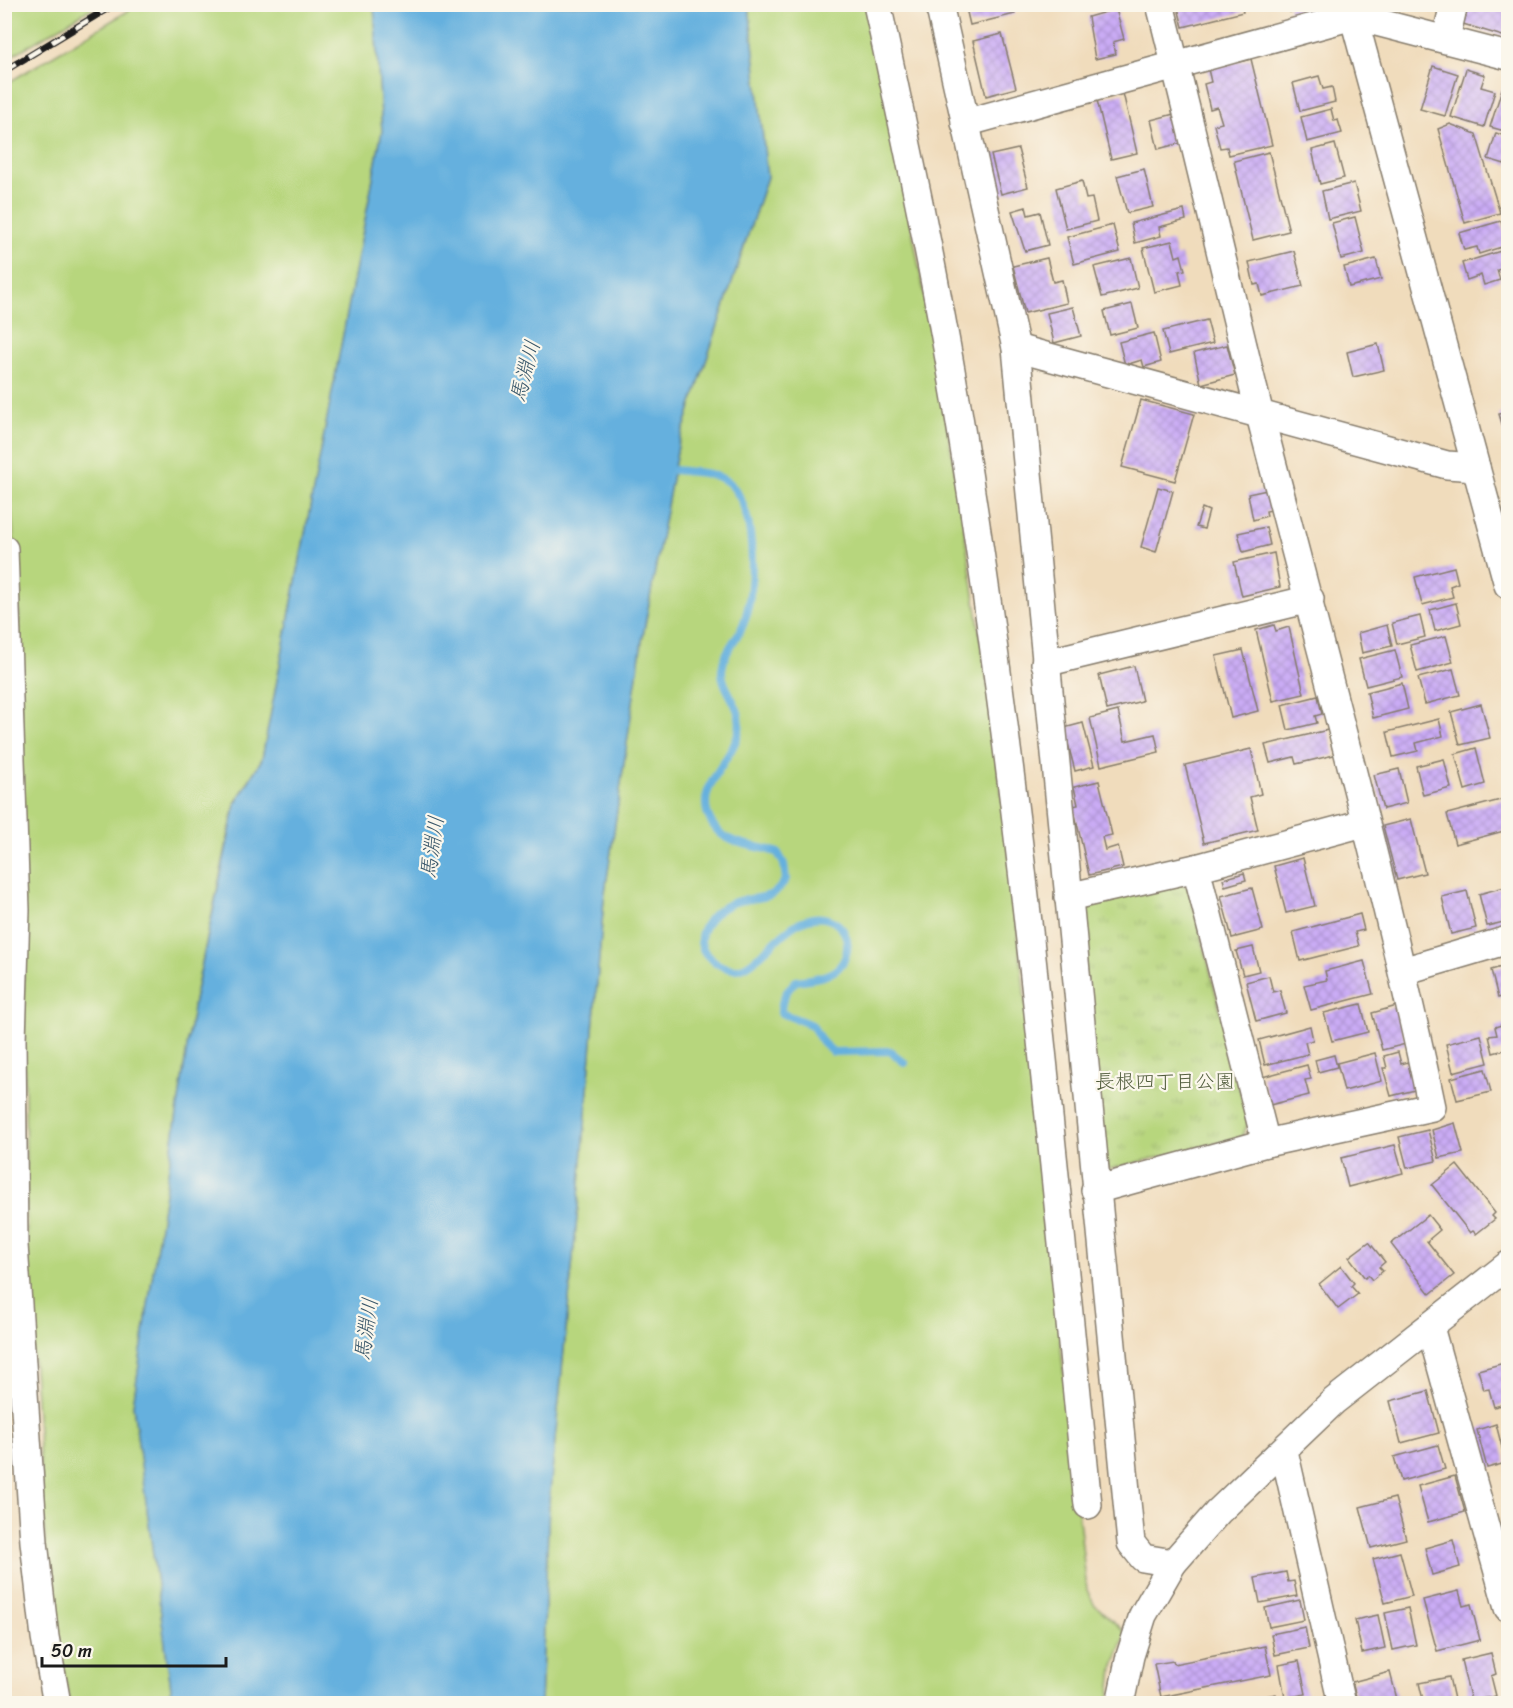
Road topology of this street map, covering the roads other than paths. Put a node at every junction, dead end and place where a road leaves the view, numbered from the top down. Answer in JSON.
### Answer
{"nodes":[{"id":1,"x":877,"y":4,"type":"edge"},
{"id":2,"x":939,"y":4,"type":"edge"},
{"id":3,"x":1160,"y":4,"type":"edge"},
{"id":4,"x":1454,"y":4,"type":"edge"},
{"id":5,"x":1351,"y":10,"type":"edge"},
{"id":6,"x":1446,"y":38,"type":"junction"},
{"id":7,"x":1509,"y":56,"type":"edge"},
{"id":8,"x":1175,"y":64,"type":"junction"},
{"id":9,"x":965,"y":123,"type":"junction"},
{"id":10,"x":1016,"y":348,"type":"junction"},
{"id":11,"x":1261,"y":416,"type":"junction"},
{"id":12,"x":1476,"y":467,"type":"junction"},
{"id":13,"x":4,"y":549,"type":"edge"},
{"id":14,"x":1509,"y":585,"type":"edge"},
{"id":15,"x":1310,"y":599,"type":"junction"},
{"id":16,"x":1045,"y":663,"type":"junction"},
{"id":17,"x":1364,"y":823,"type":"junction"},
{"id":18,"x":1196,"y":868,"type":"junction"},
{"id":19,"x":1068,"y":897,"type":"junction"},
{"id":20,"x":1509,"y":940,"type":"edge"},
{"id":21,"x":1403,"y":971,"type":"junction"},
{"id":22,"x":1266,"y":1143,"type":"junction"},
{"id":23,"x":1095,"y":1190,"type":"junction"},
{"id":24,"x":1509,"y":1265,"type":"edge"},
{"id":25,"x":1430,"y":1327,"type":"junction"},
{"id":26,"x":1284,"y":1451,"type":"junction"},
{"id":27,"x":1088,"y":1505,"type":"dead end"},
{"id":28,"x":1173,"y":1563,"type":"junction"},
{"id":29,"x":1509,"y":1608,"type":"edge"},
{"id":30,"x":57,"y":1704,"type":"edge"},
{"id":31,"x":1120,"y":1704,"type":"edge"},
{"id":32,"x":1342,"y":1704,"type":"edge"}],
"edges":[{"from":1,"to":27,"type":"street"},
{"from":2,"to":9,"type":"street"},
{"from":3,"to":8,"type":"street"},
{"from":4,"to":6,"type":"street"},
{"from":5,"to":6,"type":"street"},
{"from":5,"to":8,"type":"street"},
{"from":5,"to":12,"type":"street"},
{"from":6,"to":7,"type":"street"},
{"from":8,"to":9,"type":"street"},
{"from":8,"to":11,"type":"street"},
{"from":9,"to":10,"type":"street"},
{"from":10,"to":11,"type":"street"},
{"from":10,"to":16,"type":"street"},
{"from":11,"to":12,"type":"street"},
{"from":11,"to":15,"type":"street"},
{"from":12,"to":14,"type":"street"},
{"from":13,"to":30,"type":"street"},
{"from":15,"to":16,"type":"street"},
{"from":15,"to":17,"type":"street"},
{"from":16,"to":19,"type":"street"},
{"from":17,"to":18,"type":"street"},
{"from":17,"to":21,"type":"street"},
{"from":18,"to":19,"type":"street"},
{"from":18,"to":22,"type":"street"},
{"from":19,"to":23,"type":"street"},
{"from":20,"to":21,"type":"street"},
{"from":21,"to":22,"type":"street"},
{"from":22,"to":23,"type":"street"},
{"from":23,"to":28,"type":"street"},
{"from":24,"to":25,"type":"street"},
{"from":25,"to":26,"type":"street"},
{"from":25,"to":29,"type":"street"},
{"from":26,"to":28,"type":"street"},
{"from":26,"to":32,"type":"street"},
{"from":28,"to":31,"type":"street"}]}
